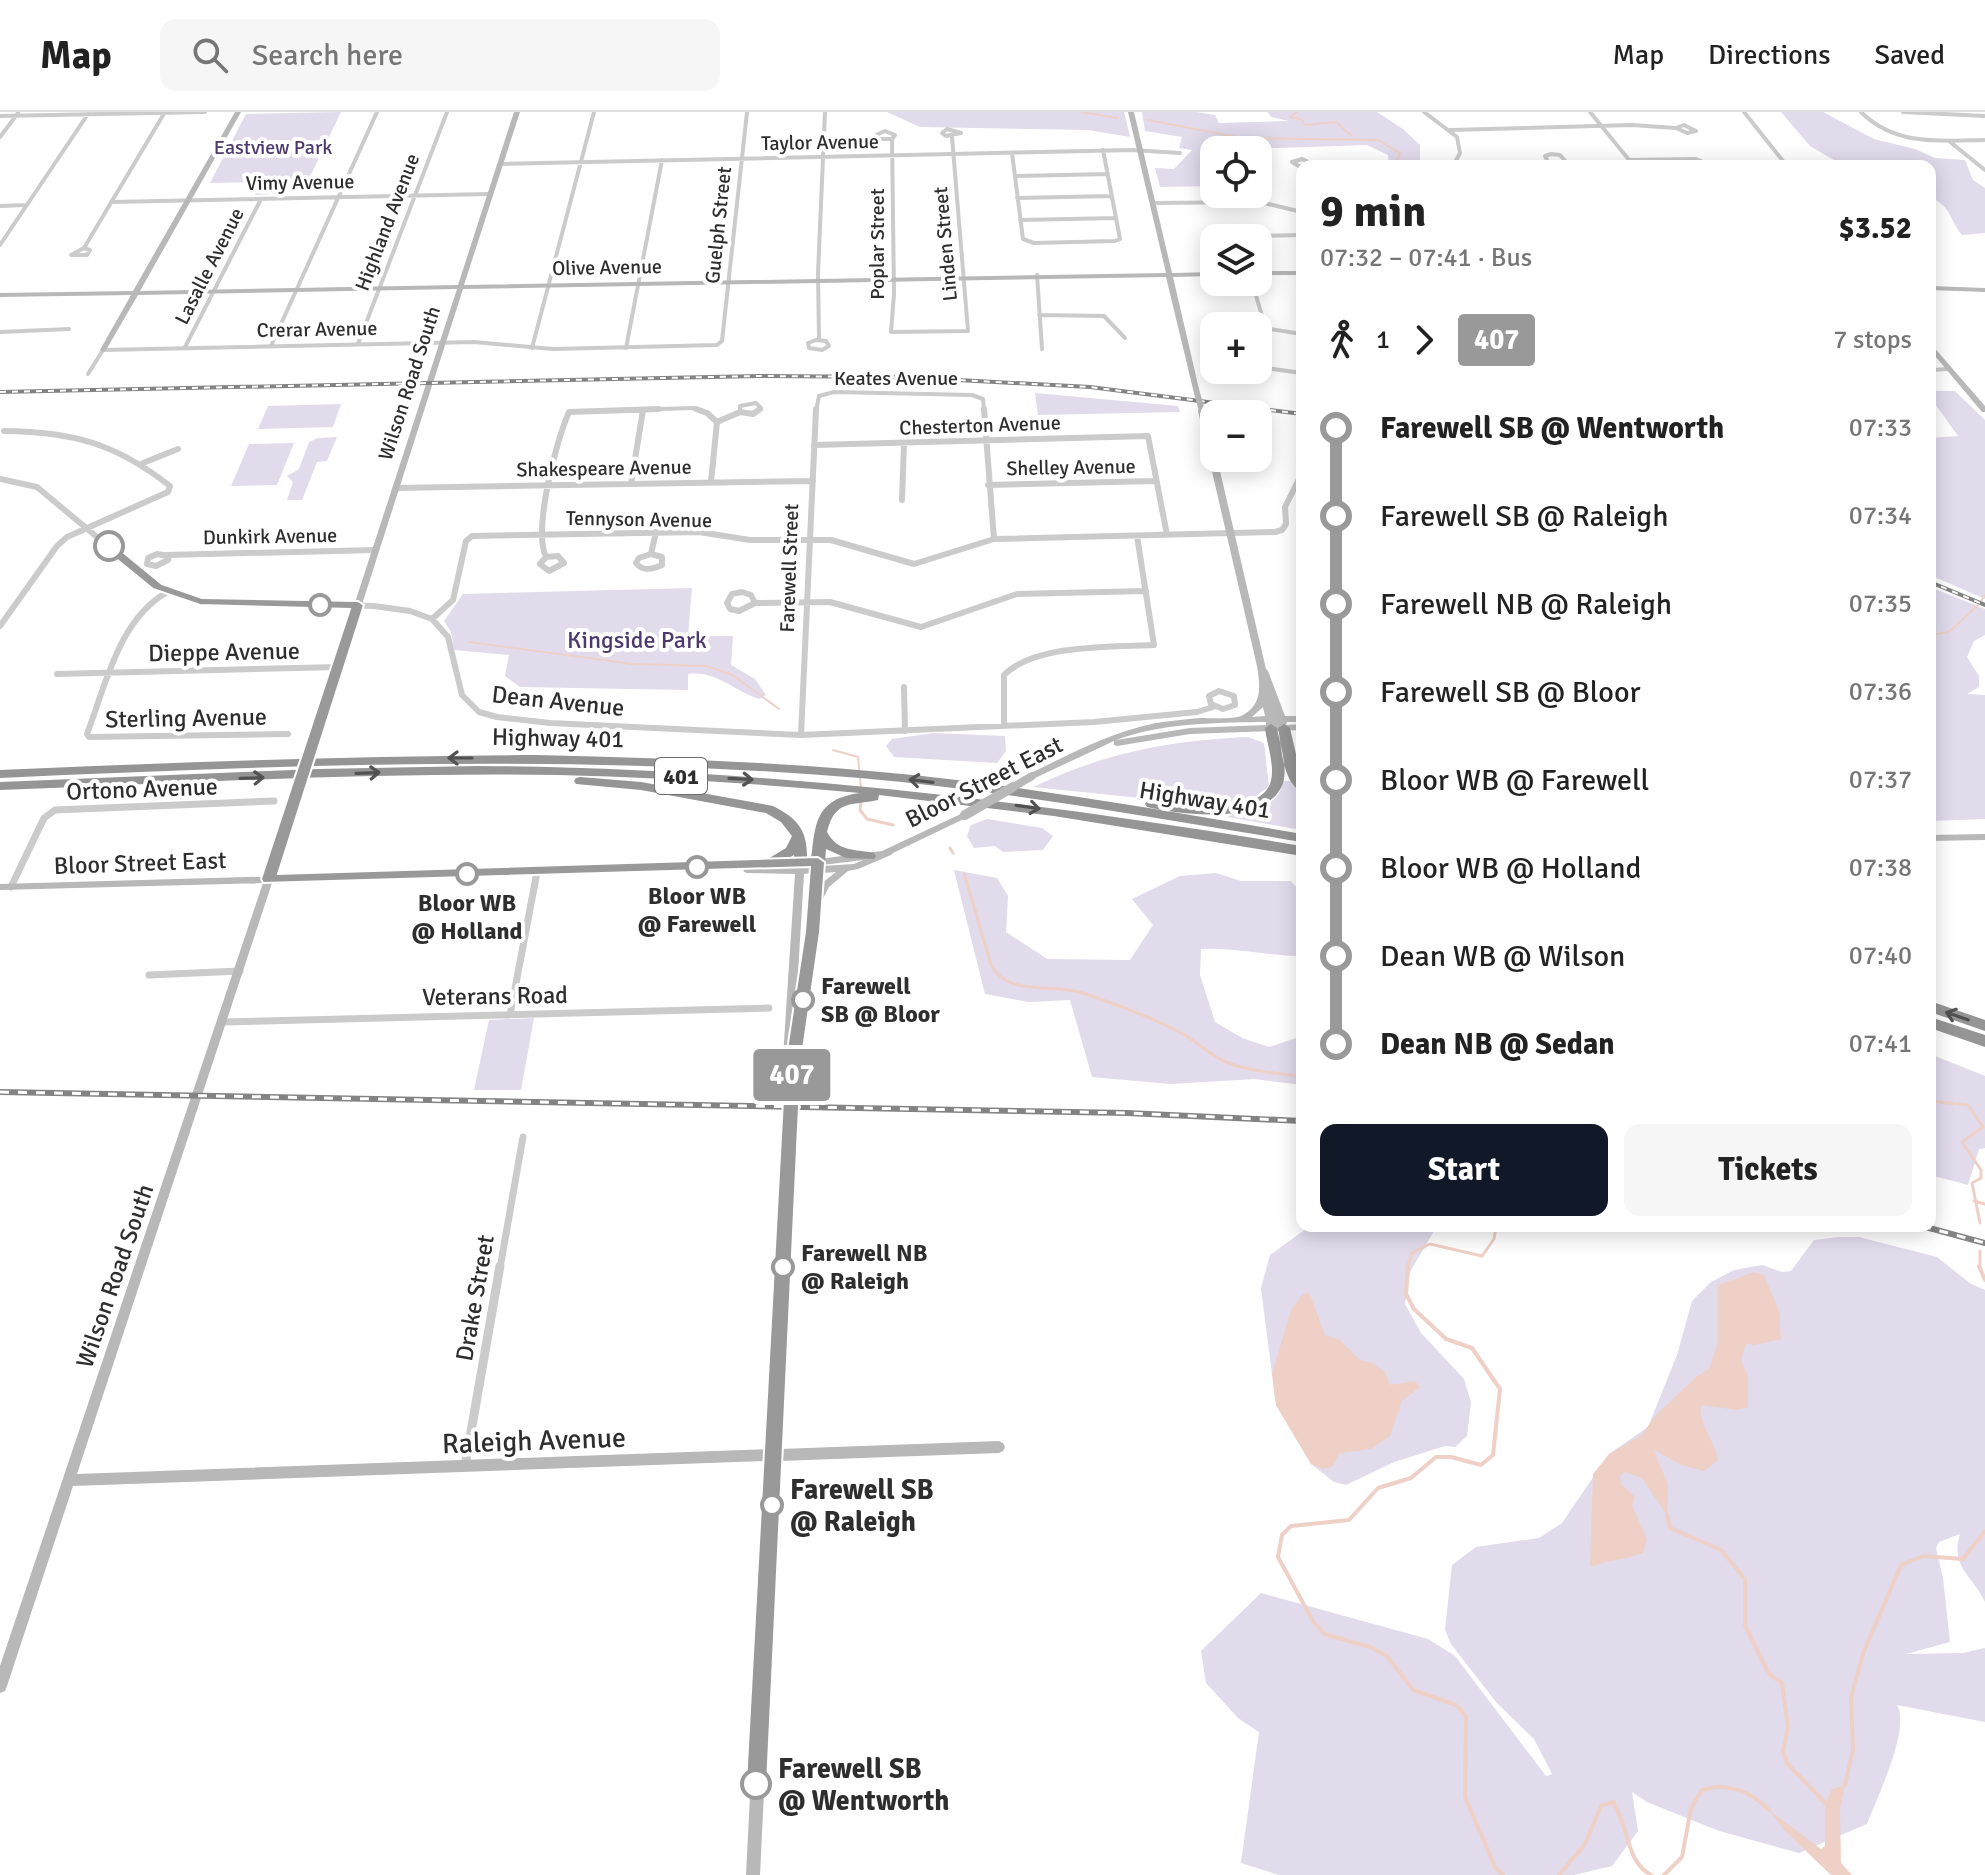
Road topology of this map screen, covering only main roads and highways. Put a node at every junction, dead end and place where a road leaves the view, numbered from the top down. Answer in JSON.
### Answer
{"nodes":[{"id":1,"x":238,"y":112,"type":"edge"},
{"id":2,"x":517,"y":112,"type":"edge"},
{"id":3,"x":1131,"y":112,"type":"edge"},
{"id":4,"x":1272,"y":273,"type":"edge"},
{"id":5,"x":1296,"y":273,"type":"edge"},
{"id":6,"x":1170,"y":274,"type":"junction"},
{"id":7,"x":1200,"y":274,"type":"edge"},
{"id":8,"x":460,"y":286,"type":"junction"},
{"id":9,"x":1936,"y":288,"type":"edge"},
{"id":10,"x":1985,"y":290,"type":"edge"},
{"id":11,"x":136,"y":292,"type":"junction"},
{"id":12,"x":0,"y":295,"type":"edge"},
{"id":13,"x":103,"y":350,"type":"road end"},
{"id":14,"x":1936,"y":353,"type":"edge"},
{"id":15,"x":1985,"y":410,"type":"edge"},
{"id":16,"x":1261,"y":666,"type":"junction"},
{"id":17,"x":338,"y":667,"type":"road end"},
{"id":18,"x":1263,"y":690,"type":"junction"},
{"id":19,"x":1296,"y":720,"type":"edge"},
{"id":20,"x":1238,"y":721,"type":"junction"},
{"id":21,"x":1277,"y":724,"type":"junction"},
{"id":22,"x":1296,"y":726,"type":"edge"},
{"id":23,"x":1099,"y":746,"type":"junction"},
{"id":24,"x":411,"y":772,"type":"junction"},
{"id":25,"x":0,"y":774,"type":"edge"},
{"id":26,"x":1296,"y":781,"type":"edge"},
{"id":27,"x":0,"y":786,"type":"edge"},
{"id":28,"x":1054,"y":797,"type":"junction"},
{"id":29,"x":950,"y":798,"type":"junction"},
{"id":30,"x":820,"y":830,"type":"junction"},
{"id":31,"x":800,"y":833,"type":"junction"},
{"id":32,"x":1296,"y":837,"type":"edge"},
{"id":33,"x":1985,"y":837,"type":"edge"},
{"id":34,"x":1936,"y":838,"type":"edge"},
{"id":35,"x":1296,"y":850,"type":"edge"},
{"id":36,"x":888,"y":853,"type":"junction"},
{"id":37,"x":869,"y":856,"type":"junction"},
{"id":38,"x":771,"y":863,"type":"junction"},
{"id":39,"x":817,"y":866,"type":"junction"},
{"id":40,"x":713,"y":867,"type":"junction"},
{"id":41,"x":800,"y":867,"type":"junction"},
{"id":42,"x":848,"y":868,"type":"junction"},
{"id":43,"x":269,"y":879,"type":"junction"},
{"id":44,"x":5,"y":887,"type":"edge"},
{"id":45,"x":814,"y":909,"type":"junction"},
{"id":46,"x":1936,"y":1008,"type":"edge"},
{"id":47,"x":1936,"y":1024,"type":"edge"},
{"id":48,"x":1985,"y":1026,"type":"edge"},
{"id":49,"x":1985,"y":1041,"type":"edge"},
{"id":50,"x":793,"y":1063,"type":"junction"},
{"id":51,"x":999,"y":1447,"type":"dead end"},
{"id":52,"x":774,"y":1456,"type":"junction"},
{"id":53,"x":70,"y":1480,"type":"junction"},
{"id":54,"x":0,"y":1686,"type":"edge"},
{"id":55,"x":753,"y":1875,"type":"edge"}],
"edges":[{"from":1,"to":11,"type":"main road"},
{"from":2,"to":8,"type":"main road","name":"Wilson Road South"},
{"from":3,"to":6,"type":"main road"},
{"from":4,"to":5,"type":"main road"},
{"from":6,"to":7,"type":"main road","name":"Olive Avenue"},
{"from":6,"to":8,"type":"main road","name":"Olive Avenue"},
{"from":6,"to":16,"type":"main road","bridge":true},
{"from":8,"to":11,"type":"main road","name":"Olive Avenue"},
{"from":8,"to":17,"type":"main road","name":"Wilson Road South"},
{"from":9,"to":10,"type":"main road"},
{"from":11,"to":12,"type":"main road","name":"Olive Avenue"},
{"from":11,"to":13,"type":"main road"},
{"from":14,"to":15,"type":"main road"},
{"from":16,"to":18,"type":"main road"},
{"from":16,"to":21,"type":"main road"},
{"from":18,"to":20,"type":"main road"},
{"from":18,"to":21,"type":"main road"},
{"from":19,"to":21,"type":"main road","name":"Bloor Street East"},
{"from":20,"to":21,"type":"main road","name":"Bloor Street East"},
{"from":20,"to":23,"type":"main road","name":"Bloor Street East"},
{"from":21,"to":22,"type":"main road","name":"Bloor Street East"},
{"from":21,"to":23,"type":"main road","name":"Bloor Street East"},
{"from":21,"to":26,"type":"highway"},
{"from":21,"to":28,"type":"highway"},
{"from":23,"to":36,"type":"main road","name":"Bloor Street East","bridge":true},
{"from":27,"to":24,"type":"highway","name":"Highway 401","number":"401","one_way":true},
{"from":24,"to":29,"type":"highway","name":"Highway 401","number":"401","one_way":true},
{"from":24,"to":31,"type":"highway"},
{"from":28,"to":25,"type":"highway","name":"Highway 401","number":"401","one_way":true},
{"from":28,"to":32,"type":"highway","name":"Highway 401","number":"401"},
{"from":29,"to":30,"type":"highway"},
{"from":29,"to":35,"type":"highway","name":"Highway 401","number":"401","one_way":true},
{"from":30,"to":37,"type":"highway"},
{"from":30,"to":39,"type":"highway"},
{"from":31,"to":38,"type":"highway"},
{"from":31,"to":41,"type":"highway"},
{"from":33,"to":34,"type":"main road"},
{"from":36,"to":37,"type":"main road","name":"Bloor Street East"},
{"from":36,"to":42,"type":"main road","name":"Bloor Street East"},
{"from":37,"to":39,"type":"main road","name":"Bloor Street East"},
{"from":38,"to":40,"type":"main road","name":"Bloor Street East"},
{"from":38,"to":41,"type":"main road","name":"Bloor Street East"},
{"from":39,"to":41,"type":"main road","name":"Bloor Street East"},
{"from":39,"to":42,"type":"main road","name":"Bloor Street East"},
{"from":39,"to":45,"type":"main road"},
{"from":40,"to":41,"type":"main road","name":"Bloor Street East"},
{"from":40,"to":43,"type":"main road","name":"Bloor Street East"},
{"from":41,"to":50,"type":"main road"},
{"from":42,"to":45,"type":"main road"},
{"from":43,"to":44,"type":"main road","name":"Bloor Street East"},
{"from":43,"to":53,"type":"main road","name":"Wilson Road South"},
{"from":45,"to":50,"type":"main road"},
{"from":48,"to":46,"type":"highway","one_way":true},
{"from":47,"to":49,"type":"highway"},
{"from":50,"to":52,"type":"main road"},
{"from":51,"to":52,"type":"main road","name":"Raleigh Avenue"},
{"from":52,"to":53,"type":"main road","name":"Raleigh Avenue"},
{"from":52,"to":55,"type":"main road"},
{"from":53,"to":54,"type":"main road","name":"Wilson Road South"}]}
